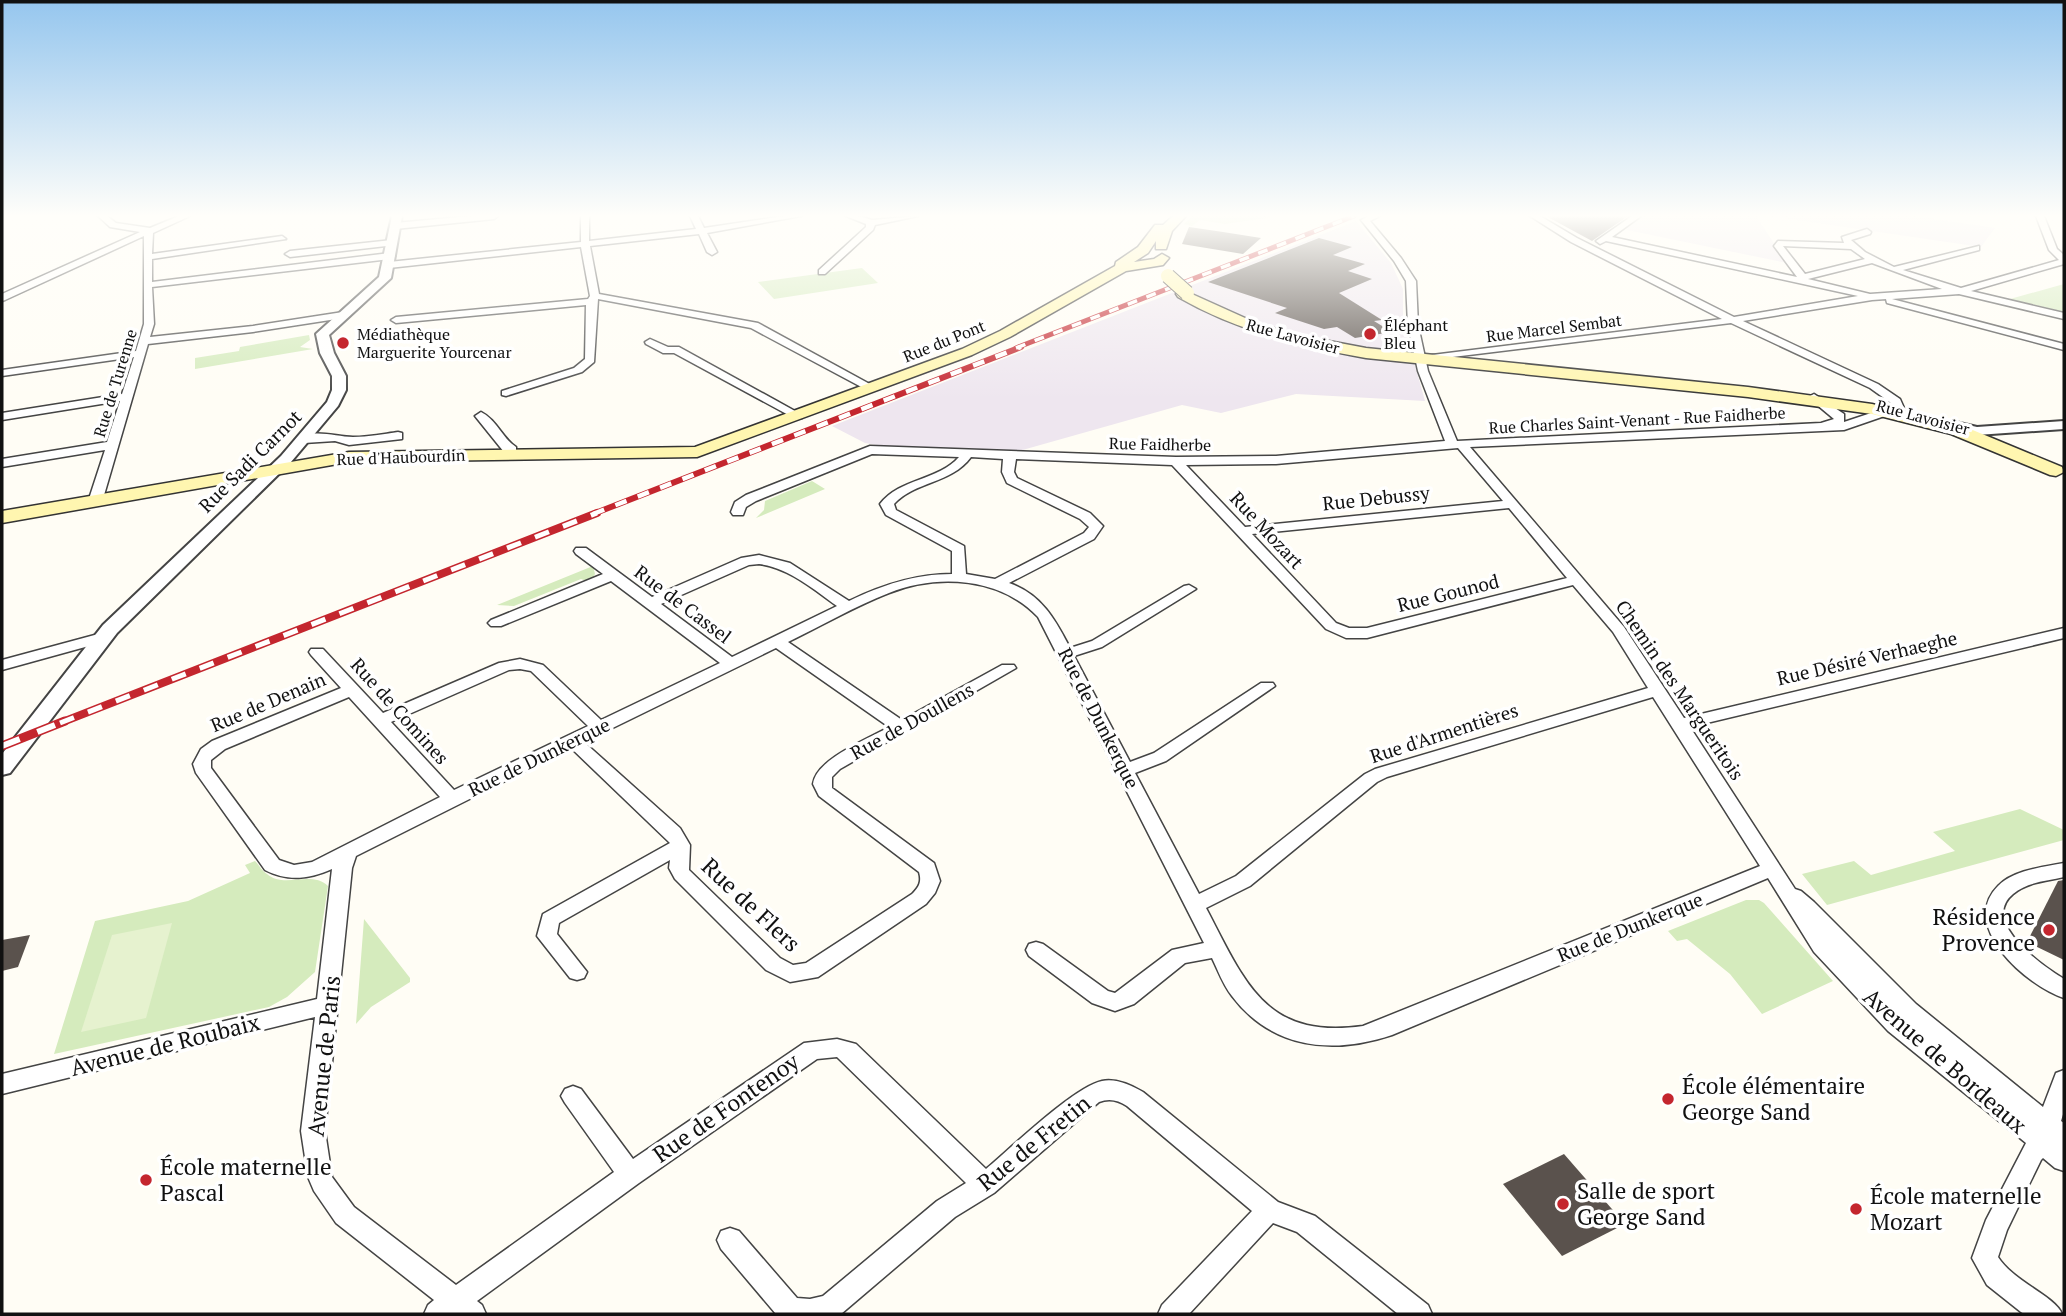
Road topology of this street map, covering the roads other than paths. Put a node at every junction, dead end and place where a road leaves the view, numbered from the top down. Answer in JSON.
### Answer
{"nodes":[{"id":1,"x":47,"y":277,"type":"edge"},
{"id":2,"x":148,"y":277,"type":"edge"},
{"id":3,"x":209,"y":277,"type":"edge"},
{"id":4,"x":385,"y":277,"type":"edge"},
{"id":5,"x":591,"y":277,"type":"edge"},
{"id":6,"x":1103,"y":277,"type":"edge"},
{"id":7,"x":1171,"y":277,"type":"edge"},
{"id":8,"x":1410,"y":277,"type":"edge"},
{"id":9,"x":1647,"y":277,"type":"edge"},
{"id":10,"x":1795,"y":277,"type":"edge"},
{"id":11,"x":1809,"y":277,"type":"edge"},
{"id":12,"x":2003,"y":277,"type":"edge"},
{"id":13,"x":1920,"y":278,"type":"joint"},
{"id":14,"x":1803,"y":279,"type":"junction"},
{"id":15,"x":148,"y":285,"type":"junction"},
{"id":16,"x":1962,"y":291,"type":"junction"},
{"id":17,"x":1187,"y":293,"type":"junction"},
{"id":18,"x":1887,"y":296,"type":"junction"},
{"id":19,"x":1872,"y":297,"type":"junction"},
{"id":20,"x":2,"y":298,"type":"edge"},
{"id":21,"x":593,"y":299,"type":"junction"},
{"id":22,"x":343,"y":315,"type":"junction"},
{"id":23,"x":2064,"y":316,"type":"edge"},
{"id":24,"x":396,"y":320,"type":"dead end"},
{"id":25,"x":1732,"y":321,"type":"junction"},
{"id":26,"x":650,"y":342,"type":"dead end"},
{"id":27,"x":142,"y":347,"type":"junction"},
{"id":28,"x":2064,"y":347,"type":"edge"},
{"id":29,"x":1421,"y":358,"type":"junction"},
{"id":30,"x":2,"y":373,"type":"edge"},
{"id":31,"x":1860,"y":381,"type":"junction"},
{"id":32,"x":871,"y":388,"type":"junction"},
{"id":33,"x":506,"y":393,"type":"dead end"},
{"id":34,"x":126,"y":397,"type":"junction"},
{"id":35,"x":1816,"y":400,"type":"junction"},
{"id":36,"x":1886,"y":408,"type":"junction"},
{"id":37,"x":2,"y":416,"type":"edge"},
{"id":38,"x":481,"y":416,"type":"dead end"},
{"id":39,"x":798,"y":416,"type":"junction"},
{"id":40,"x":2064,"y":425,"type":"edge"},
{"id":41,"x":1823,"y":427,"type":"junction"},
{"id":42,"x":1978,"y":434,"type":"junction"},
{"id":43,"x":398,"y":436,"type":"dead end"},
{"id":44,"x":304,"y":439,"type":"junction"},
{"id":45,"x":112,"y":445,"type":"junction"},
{"id":46,"x":1458,"y":445,"type":"junction"},
{"id":47,"x":968,"y":453,"type":"junction"},
{"id":48,"x":512,"y":454,"type":"junction"},
{"id":49,"x":1010,"y":455,"type":"junction"},
{"id":50,"x":1176,"y":461,"type":"junction"},
{"id":51,"x":2,"y":463,"type":"edge"},
{"id":52,"x":275,"y":470,"type":"junction"},
{"id":53,"x":2060,"y":473,"type":"edge"},
{"id":54,"x":95,"y":502,"type":"junction"},
{"id":55,"x":1514,"y":504,"type":"junction"},
{"id":56,"x":738,"y":512,"type":"dead end"},
{"id":57,"x":2,"y":517,"type":"edge"},
{"id":58,"x":1241,"y":531,"type":"junction"},
{"id":59,"x":581,"y":551,"type":"dead end"},
{"id":60,"x":613,"y":575,"type":"junction"},
{"id":61,"x":959,"y":579,"type":"junction"},
{"id":62,"x":1576,"y":580,"type":"junction"},
{"id":63,"x":996,"y":584,"type":"junction"},
{"id":64,"x":1189,"y":589,"type":"dead end"},
{"id":65,"x":651,"y":604,"type":"junction"},
{"id":66,"x":847,"y":606,"type":"junction"},
{"id":67,"x":496,"y":623,"type":"dead end"},
{"id":68,"x":1331,"y":626,"type":"joint"},
{"id":69,"x":2064,"y":633,"type":"edge"},
{"id":70,"x":102,"y":638,"type":"junction"},
{"id":71,"x":776,"y":641,"type":"junction"},
{"id":72,"x":317,"y":652,"type":"dead end"},
{"id":73,"x":1066,"y":654,"type":"junction"},
{"id":74,"x":730,"y":663,"type":"junction"},
{"id":75,"x":2,"y":665,"type":"edge"},
{"id":76,"x":1008,"y":668,"type":"dead end"},
{"id":77,"x":1267,"y":685,"type":"dead end"},
{"id":78,"x":351,"y":690,"type":"junction"},
{"id":79,"x":1658,"y":690,"type":"junction"},
{"id":80,"x":380,"y":721,"type":"junction"},
{"id":81,"x":1679,"y":723,"type":"junction"},
{"id":82,"x":599,"y":727,"type":"junction"},
{"id":83,"x":900,"y":727,"type":"junction"},
{"id":84,"x":573,"y":741,"type":"junction"},
{"id":85,"x":2,"y":768,"type":"edge"},
{"id":86,"x":1126,"y":770,"type":"junction"},
{"id":87,"x":452,"y":799,"type":"junction"},
{"id":88,"x":681,"y":845,"type":"junction"},
{"id":89,"x":346,"y":854,"type":"junction"},
{"id":90,"x":1772,"y":869,"type":"junction"},
{"id":91,"x":2064,"y":870,"type":"edge"},
{"id":92,"x":919,"y":899,"type":"joint"},
{"id":93,"x":1195,"y":905,"type":"junction"},
{"id":94,"x":1217,"y":949,"type":"junction"},
{"id":95,"x":1036,"y":950,"type":"dead end"},
{"id":96,"x":577,"y":972,"type":"dead end"},
{"id":97,"x":2064,"y":990,"type":"edge"},
{"id":98,"x":328,"y":1005,"type":"junction"},
{"id":99,"x":2064,"y":1080,"type":"edge"},
{"id":100,"x":2,"y":1084,"type":"edge"},
{"id":101,"x":573,"y":1096,"type":"dead end"},
{"id":102,"x":2051,"y":1135,"type":"edge"},
{"id":103,"x":2064,"y":1160,"type":"edge"},
{"id":104,"x":630,"y":1175,"type":"junction"},
{"id":105,"x":985,"y":1185,"type":"junction"},
{"id":106,"x":1269,"y":1210,"type":"junction"},
{"id":107,"x":730,"y":1240,"type":"dead end"},
{"id":108,"x":455,"y":1310,"type":"edge"},
{"id":109,"x":1171,"y":1314,"type":"edge"},
{"id":110,"x":1419,"y":1314,"type":"edge"},
{"id":111,"x":2049,"y":1314,"type":"edge"}],
"edges":[{"from":1,"to":20,"type":"street"},
{"from":2,"to":15,"type":"street","name":"Rue de Turenne"},
{"from":3,"to":15,"type":"street"},
{"from":4,"to":22,"type":"street","name":"Rue Sadi Carnot"},
{"from":5,"to":21,"type":"street"},
{"from":6,"to":32,"type":"main road","name":"Rue du Pont"},
{"from":7,"to":17,"type":"main road","name":"Rue Lavoisier","bridge":true},
{"from":8,"to":29,"type":"street","name":"Chemin des Margueritois"},
{"from":9,"to":25,"type":"street"},
{"from":10,"to":14,"type":"street"},
{"from":11,"to":14,"type":"street"},
{"from":12,"to":16,"type":"street"},
{"from":13,"to":16,"type":"street"},
{"from":13,"to":18,"type":"street"},
{"from":14,"to":19,"type":"street"},
{"from":15,"to":27,"type":"street","name":"Rue de Turenne"},
{"from":16,"to":18,"type":"street"},
{"from":16,"to":23,"type":"street"},
{"from":17,"to":29,"type":"main road","name":"Rue Lavoisier"},
{"from":17,"to":29,"type":"main road","name":"Rue Lavoisier"},
{"from":18,"to":19,"type":"street"},
{"from":19,"to":25,"type":"street","name":"Rue Marcel Sembat"},
{"from":19,"to":28,"type":"street"},
{"from":21,"to":24,"type":"street"},
{"from":21,"to":32,"type":"street"},
{"from":21,"to":33,"type":"street"},
{"from":22,"to":27,"type":"street"},
{"from":22,"to":44,"type":"street","name":"Rue Sadi Carnot"},
{"from":25,"to":29,"type":"street","name":"Rue Marcel Sembat"},
{"from":25,"to":31,"type":"street"},
{"from":26,"to":39,"type":"street"},
{"from":27,"to":30,"type":"street"},
{"from":27,"to":34,"type":"street","name":"Rue de Turenne"},
{"from":29,"to":35,"type":"main road","name":"Rue Lavoisier"},
{"from":29,"to":46,"type":"street","name":"Chemin des Margueritois"},
{"from":31,"to":36,"type":"street"},
{"from":31,"to":36,"type":"street"},
{"from":32,"to":39,"type":"main road","name":"Rue d'Haubourdin"},
{"from":34,"to":37,"type":"street"},
{"from":34,"to":45,"type":"street","name":"Rue de Turenne"},
{"from":35,"to":36,"type":"main road","name":"Rue Lavoisier"},
{"from":35,"to":41,"type":"street"},
{"from":36,"to":41,"type":"street","name":"Rue Charles Saint-Venant - Rue Faidherbe"},
{"from":36,"to":42,"type":"main road","name":"Rue Lavoisier"},
{"from":38,"to":48,"type":"street"},
{"from":39,"to":48,"type":"main road","name":"Rue d'Haubourdin"},
{"from":40,"to":42,"type":"street"},
{"from":41,"to":46,"type":"street","name":"Rue Charles Saint-Venant - Rue Faidherbe"},
{"from":42,"to":53,"type":"main road","name":"Rue Lavoisier"},
{"from":43,"to":44,"type":"street"},
{"from":44,"to":52,"type":"street","name":"Rue Sadi Carnot"},
{"from":45,"to":51,"type":"street"},
{"from":45,"to":54,"type":"street","name":"Rue de Turenne"},
{"from":46,"to":50,"type":"street","name":"Rue Faidherbe"},
{"from":46,"to":55,"type":"street","name":"Chemin des Margueritois"},
{"from":47,"to":49,"type":"street","name":"Rue Faidherbe"},
{"from":47,"to":56,"type":"street","name":"Rue Faidherbe"},
{"from":47,"to":61,"type":"street"},
{"from":48,"to":52,"type":"main road","name":"Rue d'Haubourdin"},
{"from":49,"to":50,"type":"street","name":"Rue Faidherbe"},
{"from":49,"to":63,"type":"street"},
{"from":50,"to":58,"type":"street","name":"Rue Mozart"},
{"from":52,"to":54,"type":"main road","name":"Rue d'Haubourdin"},
{"from":52,"to":70,"type":"street","name":"Rue Sadi Carnot"},
{"from":54,"to":57,"type":"main road","name":"Rue d'Haubourdin"},
{"from":55,"to":58,"type":"street","name":"Rue Debussy"},
{"from":55,"to":62,"type":"street","name":"Chemin des Margueritois"},
{"from":58,"to":68,"type":"street","name":"Rue Mozart"},
{"from":59,"to":60,"type":"street","name":"Rue de Cassel"},
{"from":60,"to":65,"type":"street","name":"Rue de Cassel"},
{"from":60,"to":67,"type":"street","name":"Rue de Cassel"},
{"from":61,"to":63,"type":"street","name":"Rue de Dunkerque"},
{"from":61,"to":66,"type":"street","name":"Rue de Dunkerque"},
{"from":62,"to":68,"type":"street","name":"Rue Gounod"},
{"from":62,"to":79,"type":"street","name":"Chemin des Margueritois"},
{"from":63,"to":73,"type":"street","name":"Rue de Dunkerque"},
{"from":64,"to":73,"type":"street"},
{"from":65,"to":66,"type":"street"},
{"from":65,"to":74,"type":"street","name":"Rue de Cassel"},
{"from":66,"to":71,"type":"street","name":"Rue de Dunkerque"},
{"from":69,"to":81,"type":"street","name":"Rue Désiré Verhaeghe"},
{"from":70,"to":75,"type":"street"},
{"from":70,"to":85,"type":"street","name":"Rue Sadi Carnot"},
{"from":71,"to":74,"type":"street","name":"Rue de Dunkerque"},
{"from":71,"to":83,"type":"street"},
{"from":72,"to":78,"type":"street","name":"Rue de Comines"},
{"from":73,"to":86,"type":"street","name":"Rue de Dunkerque"},
{"from":74,"to":82,"type":"street","name":"Rue de Dunkerque"},
{"from":76,"to":83,"type":"street","name":"Rue de Doullens"},
{"from":77,"to":86,"type":"street"},
{"from":78,"to":80,"type":"street","name":"Rue de Comines"},
{"from":78,"to":89,"type":"street","name":"Rue de Denain"},
{"from":79,"to":81,"type":"street","name":"Chemin des Margueritois"},
{"from":79,"to":93,"type":"street","name":"Rue d'Armentières"},
{"from":80,"to":82,"type":"street"},
{"from":80,"to":87,"type":"street","name":"Rue de Comines"},
{"from":81,"to":90,"type":"street","name":"Chemin des Margueritois"},
{"from":82,"to":84,"type":"street","name":"Rue de Dunkerque"},
{"from":83,"to":92,"type":"street","name":"Rue de Doullens"},
{"from":84,"to":87,"type":"street","name":"Rue de Dunkerque"},
{"from":84,"to":88,"type":"street"},
{"from":86,"to":93,"type":"street","name":"Rue de Dunkerque"},
{"from":87,"to":89,"type":"street","name":"Rue de Dunkerque"},
{"from":88,"to":92,"type":"street","name":"Rue de Flers"},
{"from":88,"to":96,"type":"street"},
{"from":89,"to":98,"type":"street","name":"Avenue de Paris"},
{"from":90,"to":94,"type":"street","name":"Rue de Dunkerque"},
{"from":90,"to":102,"type":"street","name":"Avenue de Bordeaux"},
{"from":91,"to":97,"type":"street"},
{"from":93,"to":94,"type":"street","name":"Rue de Dunkerque"},
{"from":94,"to":95,"type":"street"},
{"from":98,"to":100,"type":"street","name":"Avenue de Roubaix"},
{"from":98,"to":108,"type":"street","name":"Avenue de Paris"},
{"from":99,"to":102,"type":"street"},
{"from":101,"to":104,"type":"street"},
{"from":102,"to":103,"type":"street","name":"Avenue de Bordeaux"},
{"from":102,"to":111,"type":"street"},
{"from":104,"to":105,"type":"street","name":"Rue de Fontenoy"},
{"from":104,"to":108,"type":"street","name":"Rue de Fontenoy"},
{"from":105,"to":106,"type":"street","name":"Rue de Fretin"},
{"from":105,"to":107,"type":"street","name":"Rue de Fretin"},
{"from":106,"to":109,"type":"street"},
{"from":106,"to":110,"type":"street","name":"Rue de Fretin"}]}
